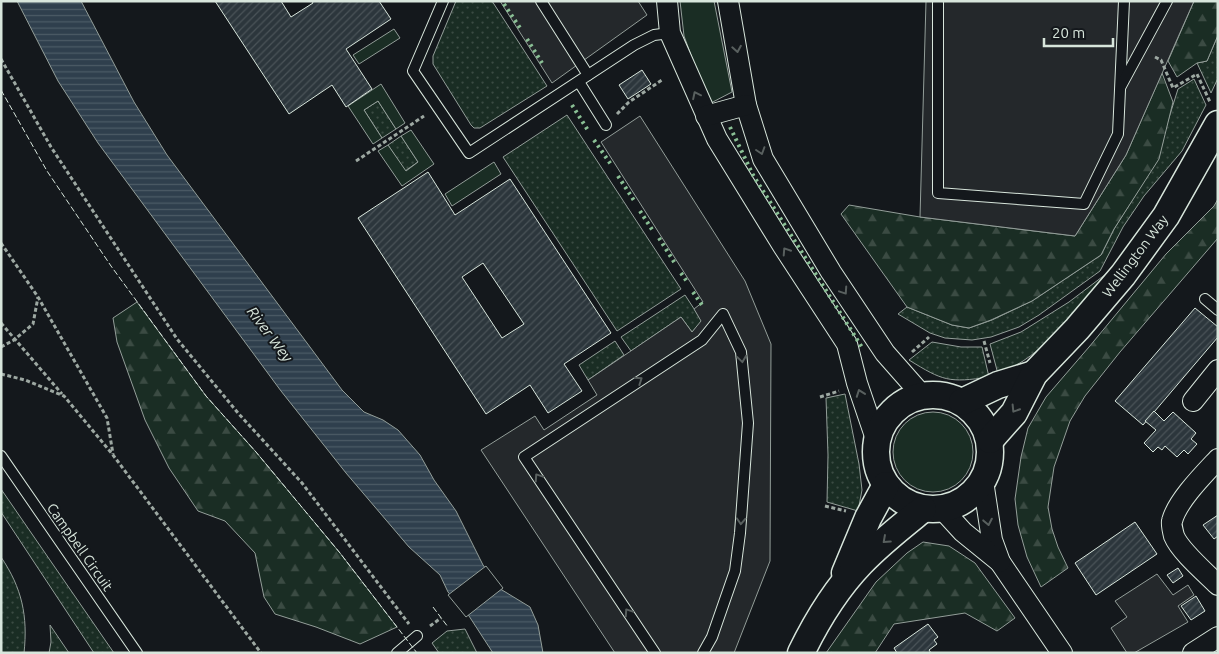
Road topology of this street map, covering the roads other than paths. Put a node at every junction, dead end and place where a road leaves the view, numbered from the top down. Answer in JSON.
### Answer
{"nodes":[{"id":1,"x":443,"y":1,"type":"edge"},
{"id":2,"x":541,"y":1,"type":"edge"},
{"id":3,"x":667,"y":1,"type":"edge"},
{"id":4,"x":728,"y":1,"type":"edge"},
{"id":5,"x":1124,"y":1,"type":"edge"},
{"id":6,"x":1168,"y":1,"type":"edge"},
{"id":7,"x":938,"y":3,"type":"dead end"},
{"id":8,"x":670,"y":33,"type":"junction"},
{"id":9,"x":588,"y":75,"type":"junction"},
{"id":10,"x":579,"y":82,"type":"junction"},
{"id":11,"x":1120,"y":89,"type":"junction"},
{"id":12,"x":746,"y":105,"type":"junction"},
{"id":13,"x":1214,"y":113,"type":"edge"},
{"id":14,"x":706,"y":116,"type":"junction"},
{"id":15,"x":610,"y":121,"type":"road end"},
{"id":16,"x":1206,"y":300,"type":"dead end"},
{"id":17,"x":1218,"y":310,"type":"edge"},
{"id":18,"x":1034,"y":374,"type":"junction"},
{"id":19,"x":1217,"y":374,"type":"edge"},
{"id":20,"x":922,"y":395,"type":"junction"},
{"id":21,"x":1192,"y":401,"type":"dead end"},
{"id":22,"x":962,"y":402,"type":"junction"},
{"id":23,"x":876,"y":439,"type":"junction"},
{"id":24,"x":990,"y":440,"type":"junction"},
{"id":25,"x":1,"y":456,"type":"edge"},
{"id":26,"x":1218,"y":459,"type":"edge"},
{"id":27,"x":983,"y":481,"type":"junction"},
{"id":28,"x":886,"y":485,"type":"junction"},
{"id":29,"x":932,"y":509,"type":"junction"},
{"id":30,"x":1000,"y":562,"type":"junction"},
{"id":31,"x":1218,"y":585,"type":"edge"},
{"id":32,"x":838,"y":590,"type":"junction"},
{"id":33,"x":417,"y":636,"type":"road end"},
{"id":34,"x":1218,"y":637,"type":"edge"},
{"id":35,"x":137,"y":653,"type":"edge"},
{"id":36,"x":397,"y":653,"type":"edge"},
{"id":37,"x":655,"y":653,"type":"edge"},
{"id":38,"x":703,"y":653,"type":"edge"},
{"id":39,"x":802,"y":653,"type":"edge"},
{"id":40,"x":1062,"y":653,"type":"edge"},
{"id":41,"x":1193,"y":653,"type":"edge"}],
"edges":[{"from":1,"to":10,"type":"lane"},
{"from":2,"to":9,"type":"lane"},
{"from":3,"to":8,"type":"street"},
{"from":4,"to":12,"type":"street","one_way":true},
{"from":5,"to":11,"type":"lane"},
{"from":6,"to":11,"type":"lane"},
{"from":7,"to":11,"type":"lane"},
{"from":8,"to":9,"type":"lane"},
{"from":14,"to":8,"type":"street","one_way":true},
{"from":9,"to":10,"type":"lane"},
{"from":10,"to":15,"type":"lane"},
{"from":12,"to":14,"type":"street"},
{"from":12,"to":20,"type":"street","one_way":true},
{"from":13,"to":18,"type":"street","name":"Wellington Way"},
{"from":23,"to":14,"type":"street","one_way":true},
{"from":16,"to":17,"type":"lane"},
{"from":18,"to":22,"type":"street","name":"Wellington Way"},
{"from":18,"to":24,"type":"street","name":"Wellington Way","one_way":true},
{"from":19,"to":21,"type":"street"},
{"from":20,"to":22,"type":"street"},
{"from":20,"to":23,"type":"street"},
{"from":22,"to":24,"type":"street"},
{"from":23,"to":28,"type":"street"},
{"from":24,"to":27,"type":"street"},
{"from":25,"to":35,"type":"lane","name":"Campbell Circuit"},
{"from":26,"to":31,"type":"street"},
{"from":27,"to":29,"type":"street"},
{"from":27,"to":30,"type":"street","one_way":true},
{"from":28,"to":29,"type":"street"},
{"from":28,"to":32,"type":"street"},
{"from":29,"to":30,"type":"street"},
{"from":29,"to":32,"type":"street","one_way":true},
{"from":30,"to":40,"type":"street"},
{"from":32,"to":39,"type":"street"},
{"from":33,"to":36,"type":"lane"},
{"from":34,"to":41,"type":"street"},
{"from":37,"to":38,"type":"lane","one_way":true}]}
